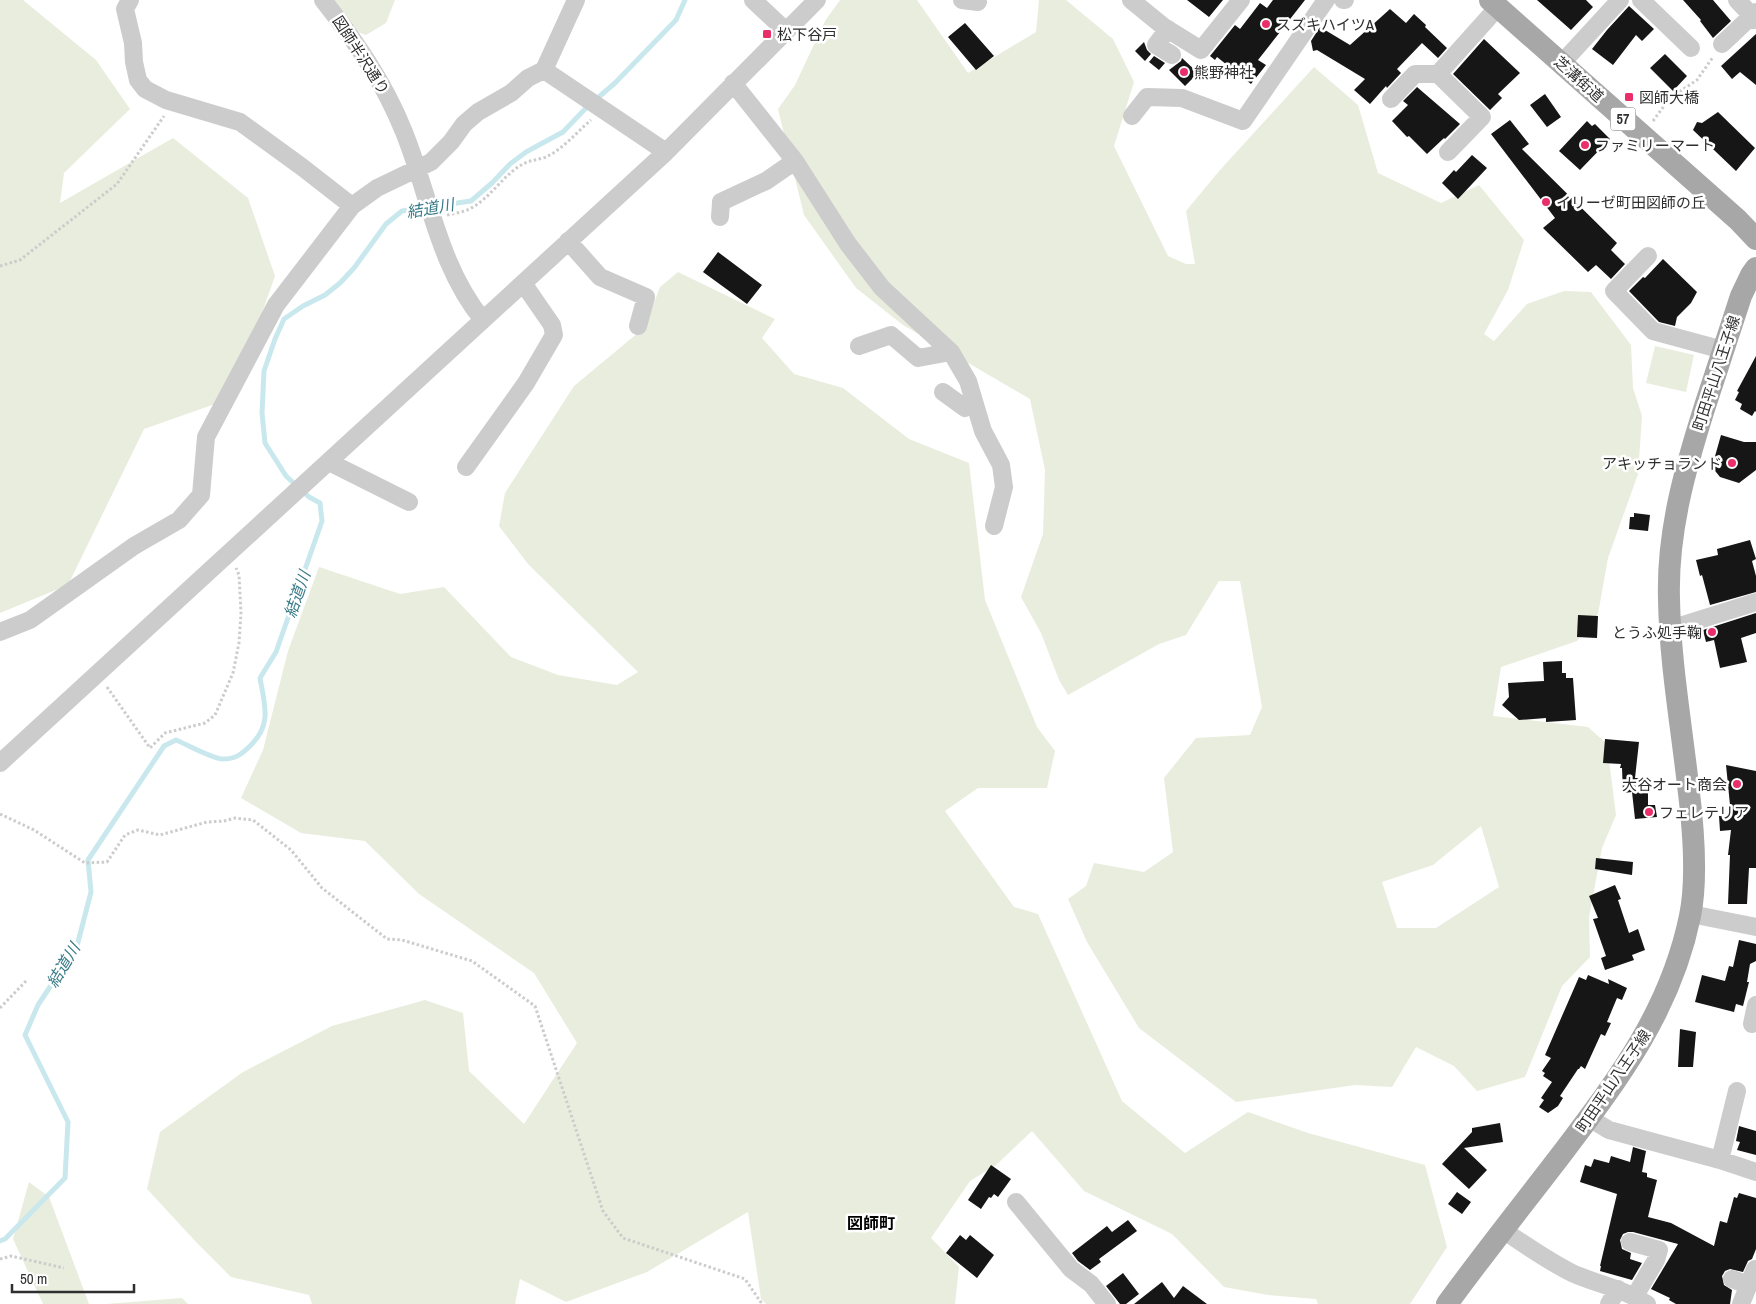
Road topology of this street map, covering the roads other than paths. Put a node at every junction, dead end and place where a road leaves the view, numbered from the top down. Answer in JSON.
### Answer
{"nodes":[{"id":1,"x":130,"y":0,"type":"edge"},
{"id":2,"x":323,"y":0,"type":"edge"},
{"id":3,"x":576,"y":0,"type":"edge"},
{"id":4,"x":753,"y":0,"type":"edge"},
{"id":5,"x":817,"y":0,"type":"edge"},
{"id":6,"x":1131,"y":0,"type":"edge"},
{"id":7,"x":1241,"y":0,"type":"edge"},
{"id":8,"x":1326,"y":0,"type":"edge"},
{"id":9,"x":1620,"y":0,"type":"edge"},
{"id":10,"x":1642,"y":0,"type":"edge"},
{"id":11,"x":1737,"y":0,"type":"edge"},
{"id":12,"x":1494,"y":3,"type":"edge"},
{"id":13,"x":1755,"y":16,"type":"edge"},
{"id":14,"x":1168,"y":29,"type":"junction"},
{"id":15,"x":786,"y":30,"type":"junction"},
{"id":16,"x":1722,"y":44,"type":"road end"},
{"id":17,"x":1691,"y":48,"type":"dead end"},
{"id":18,"x":1172,"y":55,"type":"dead end"},
{"id":19,"x":1561,"y":64,"type":"junction"},
{"id":20,"x":544,"y":70,"type":"junction"},
{"id":21,"x":1438,"y":74,"type":"junction"},
{"id":22,"x":734,"y":83,"type":"junction"},
{"id":23,"x":1391,"y":99,"type":"dead end"},
{"id":24,"x":1132,"y":116,"type":"dead end"},
{"id":25,"x":666,"y":152,"type":"junction"},
{"id":26,"x":1448,"y":152,"type":"dead end"},
{"id":27,"x":795,"y":161,"type":"junction"},
{"id":28,"x":416,"y":169,"type":"junction"},
{"id":29,"x":352,"y":206,"type":"junction"},
{"id":30,"x":720,"y":217,"type":"dead end"},
{"id":31,"x":1756,"y":239,"type":"edge"},
{"id":32,"x":568,"y":241,"type":"junction"},
{"id":33,"x":1648,"y":256,"type":"dead end"},
{"id":34,"x":1756,"y":268,"type":"edge"},
{"id":35,"x":523,"y":283,"type":"junction"},
{"id":36,"x":483,"y":320,"type":"junction"},
{"id":37,"x":638,"y":326,"type":"dead end"},
{"id":38,"x":859,"y":346,"type":"dead end"},
{"id":39,"x":1723,"y":350,"type":"junction"},
{"id":40,"x":951,"y":352,"type":"junction"},
{"id":41,"x":943,"y":392,"type":"dead end"},
{"id":42,"x":978,"y":399,"type":"junction"},
{"id":43,"x":329,"y":462,"type":"junction"},
{"id":44,"x":466,"y":466,"type":"dead end"},
{"id":45,"x":409,"y":502,"type":"dead end"},
{"id":46,"x":994,"y":526,"type":"dead end"},
{"id":47,"x":1756,"y":602,"type":"edge"},
{"id":48,"x":1670,"y":629,"type":"junction"},
{"id":49,"x":0,"y":632,"type":"edge"},
{"id":50,"x":0,"y":763,"type":"edge"},
{"id":51,"x":1691,"y":914,"type":"junction"},
{"id":52,"x":1755,"y":922,"type":"edge"},
{"id":53,"x":1756,"y":1005,"type":"edge"},
{"id":54,"x":1752,"y":1024,"type":"dead end"},
{"id":55,"x":1737,"y":1090,"type":"dead end"},
{"id":56,"x":1589,"y":1118,"type":"junction"},
{"id":57,"x":1720,"y":1160,"type":"junction"},
{"id":58,"x":1756,"y":1172,"type":"edge"},
{"id":59,"x":1016,"y":1202,"type":"dead end"},
{"id":60,"x":1504,"y":1230,"type":"junction"},
{"id":61,"x":1630,"y":1242,"type":"dead end"},
{"id":62,"x":1745,"y":1278,"type":"edge"},
{"id":63,"x":1618,"y":1288,"type":"junction"},
{"id":64,"x":1641,"y":1300,"type":"edge"},
{"id":65,"x":1453,"y":1302,"type":"edge"},
{"id":66,"x":1107,"y":1304,"type":"edge"},
{"id":67,"x":1609,"y":1304,"type":"edge"},
{"id":68,"x":1741,"y":1304,"type":"edge"}],
"edges":[{"from":1,"to":29,"type":"street"},
{"from":2,"to":28,"type":"street","name":"図師半沢通り"},
{"from":3,"to":20,"type":"street"},
{"from":4,"to":15,"type":"street"},
{"from":5,"to":15,"type":"street"},
{"from":6,"to":14,"type":"street"},
{"from":7,"to":14,"type":"street"},
{"from":8,"to":24,"type":"street"},
{"from":9,"to":19,"type":"street"},
{"from":10,"to":17,"type":"street"},
{"from":11,"to":13,"type":"street"},
{"from":12,"to":19,"type":"main road","name":"芝溝街道","number":"57"},
{"from":12,"to":21,"type":"street"},
{"from":13,"to":16,"type":"street"},
{"from":14,"to":18,"type":"street"},
{"from":15,"to":22,"type":"street"},
{"from":19,"to":31,"type":"main road","name":"芝溝街道","number":"57"},
{"from":20,"to":25,"type":"street"},
{"from":20,"to":28,"type":"street"},
{"from":21,"to":23,"type":"street"},
{"from":21,"to":26,"type":"street"},
{"from":22,"to":25,"type":"street"},
{"from":22,"to":27,"type":"street"},
{"from":25,"to":32,"type":"street"},
{"from":27,"to":30,"type":"street"},
{"from":27,"to":40,"type":"street"},
{"from":28,"to":29,"type":"street"},
{"from":28,"to":36,"type":"street","name":"図師半沢通り"},
{"from":29,"to":49,"type":"street"},
{"from":32,"to":35,"type":"street"},
{"from":32,"to":37,"type":"street"},
{"from":33,"to":39,"type":"street"},
{"from":34,"to":39,"type":"main road","name":"町田平山八王子線"},
{"from":35,"to":36,"type":"street"},
{"from":35,"to":44,"type":"street"},
{"from":36,"to":43,"type":"street"},
{"from":38,"to":40,"type":"street"},
{"from":39,"to":48,"type":"main road","name":"町田平山八王子線"},
{"from":40,"to":42,"type":"street"},
{"from":41,"to":42,"type":"street"},
{"from":42,"to":46,"type":"street"},
{"from":43,"to":45,"type":"street"},
{"from":43,"to":50,"type":"street"},
{"from":47,"to":48,"type":"street"},
{"from":48,"to":51,"type":"main road","name":"町田平山八王子線"},
{"from":51,"to":52,"type":"street"},
{"from":51,"to":56,"type":"main road","name":"町田平山八王子線"},
{"from":53,"to":54,"type":"street"},
{"from":55,"to":57,"type":"street"},
{"from":56,"to":57,"type":"street"},
{"from":56,"to":60,"type":"main road","name":"町田平山八王子線"},
{"from":57,"to":58,"type":"street"},
{"from":59,"to":66,"type":"street"},
{"from":60,"to":63,"type":"street"},
{"from":60,"to":65,"type":"main road","name":"町田平山八王子線"},
{"from":61,"to":64,"type":"street"},
{"from":62,"to":68,"type":"street"},
{"from":63,"to":64,"type":"street"},
{"from":63,"to":67,"type":"street"}]}
